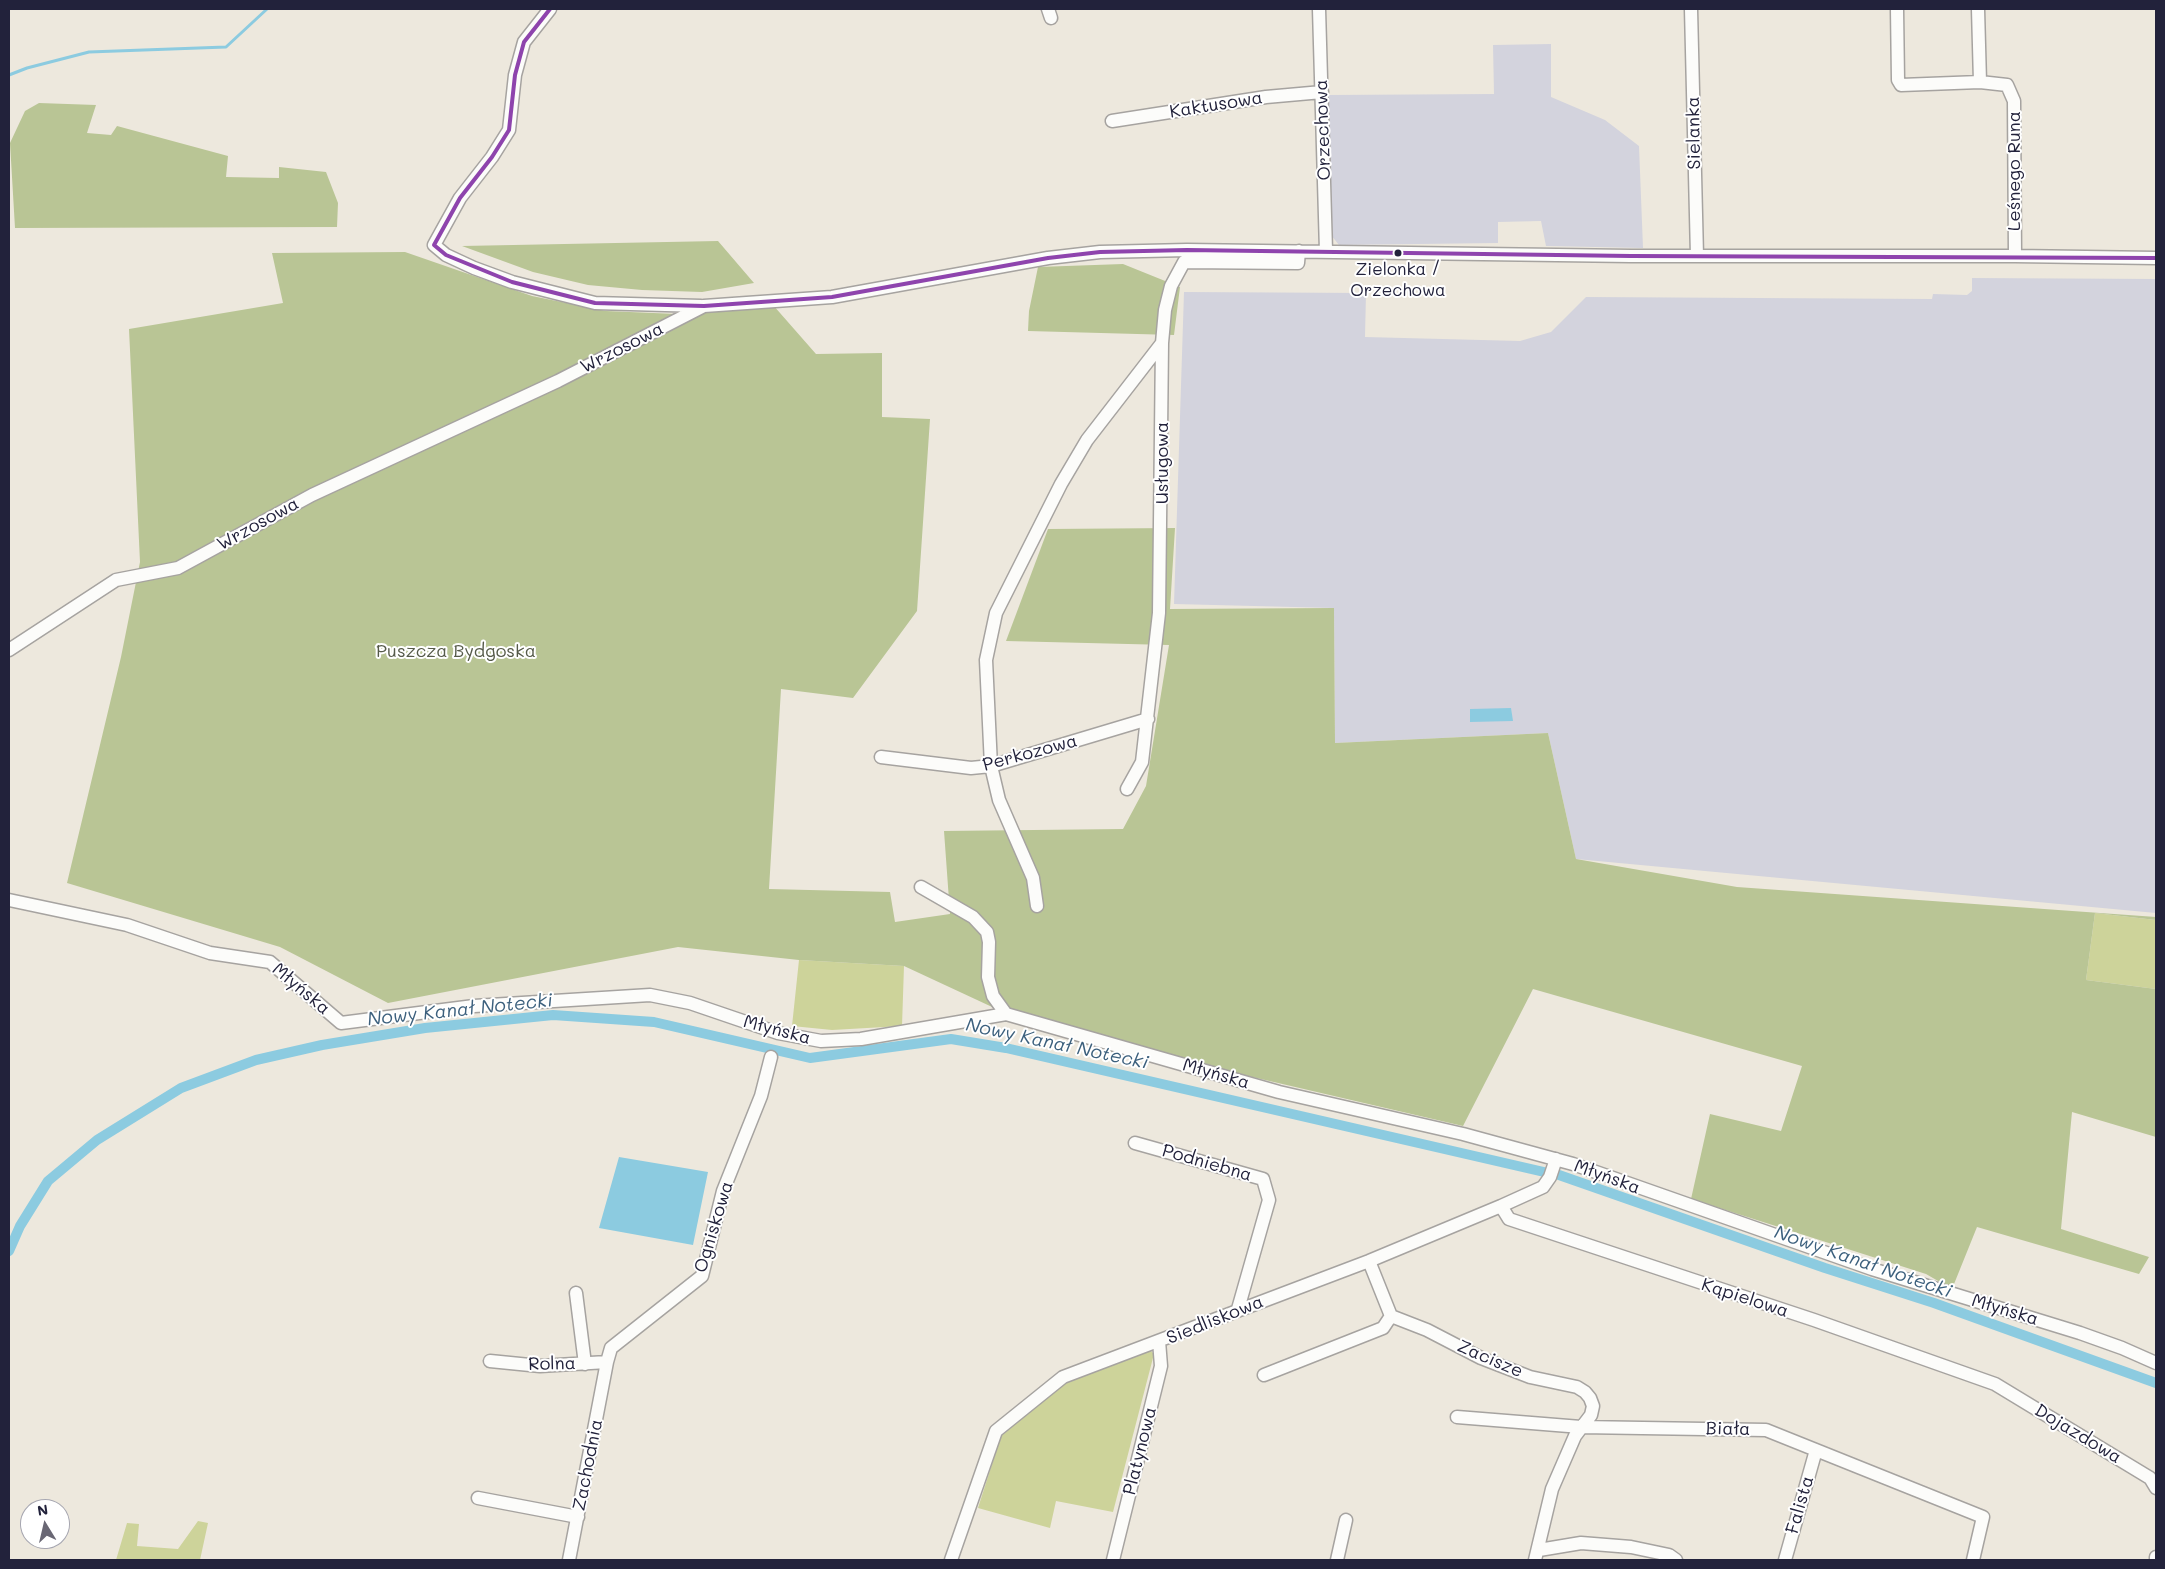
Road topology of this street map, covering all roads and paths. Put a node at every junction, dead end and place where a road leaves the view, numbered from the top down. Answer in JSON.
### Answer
{"nodes":[{"id":1,"x":550,"y":9,"type":"edge"},
{"id":2,"x":1319,"y":9,"type":"edge"},
{"id":3,"x":1691,"y":9,"type":"edge"},
{"id":4,"x":1897,"y":9,"type":"edge"},
{"id":5,"x":1978,"y":9,"type":"edge"},
{"id":6,"x":1980,"y":82,"type":"junction"},
{"id":7,"x":1322,"y":92,"type":"junction"},
{"id":8,"x":1112,"y":121,"type":"dead end"},
{"id":9,"x":1299,"y":251,"type":"junction"},
{"id":10,"x":1326,"y":251,"type":"junction"},
{"id":11,"x":1697,"y":256,"type":"junction"},
{"id":12,"x":2015,"y":256,"type":"junction"},
{"id":13,"x":2156,"y":258,"type":"edge"},
{"id":14,"x":704,"y":306,"type":"junction"},
{"id":15,"x":1162,"y":343,"type":"junction"},
{"id":16,"x":9,"y":650,"type":"edge"},
{"id":17,"x":1148,"y":719,"type":"junction"},
{"id":18,"x":881,"y":757,"type":"dead end"},
{"id":19,"x":991,"y":766,"type":"junction"},
{"id":20,"x":1126,"y":789,"type":"dead end"},
{"id":21,"x":921,"y":887,"type":"dead end"},
{"id":22,"x":9,"y":900,"type":"edge"},
{"id":23,"x":1037,"y":906,"type":"dead end"},
{"id":24,"x":1006,"y":1014,"type":"junction"},
{"id":25,"x":771,"y":1057,"type":"dead end"},
{"id":26,"x":1135,"y":1143,"type":"dead end"},
{"id":27,"x":1556,"y":1160,"type":"junction"},
{"id":28,"x":1501,"y":1206,"type":"junction"},
{"id":29,"x":1368,"y":1261,"type":"junction"},
{"id":30,"x":576,"y":1293,"type":"dead end"},
{"id":31,"x":1238,"y":1309,"type":"junction"},
{"id":32,"x":1391,"y":1316,"type":"junction"},
{"id":33,"x":1159,"y":1341,"type":"junction"},
{"id":34,"x":490,"y":1361,"type":"dead end"},
{"id":35,"x":2156,"y":1363,"type":"edge"},
{"id":36,"x":585,"y":1364,"type":"junction"},
{"id":37,"x":607,"y":1366,"type":"junction"},
{"id":38,"x":1264,"y":1375,"type":"dead end"},
{"id":39,"x":1995,"y":1384,"type":"joint"},
{"id":40,"x":1457,"y":1417,"type":"dead end"},
{"id":41,"x":1581,"y":1427,"type":"junction"},
{"id":42,"x":1816,"y":1450,"type":"junction"},
{"id":43,"x":2156,"y":1488,"type":"edge"},
{"id":44,"x":478,"y":1498,"type":"dead end"},
{"id":45,"x":578,"y":1517,"type":"junction"},
{"id":46,"x":1346,"y":1520,"type":"dead end"},
{"id":47,"x":1537,"y":1555,"type":"edge"},
{"id":48,"x":569,"y":1560,"type":"edge"},
{"id":49,"x":951,"y":1560,"type":"edge"},
{"id":50,"x":1113,"y":1560,"type":"edge"},
{"id":51,"x":1337,"y":1560,"type":"edge"},
{"id":52,"x":1676,"y":1560,"type":"edge"},
{"id":53,"x":1785,"y":1560,"type":"edge"},
{"id":54,"x":1973,"y":1560,"type":"edge"}],
"edges":[{"from":1,"to":14,"type":"street"},
{"from":2,"to":7,"type":"street","name":"Orzechowa"},
{"from":3,"to":11,"type":"street","name":"Sielanka"},
{"from":4,"to":6,"type":"street","name":"Leśnego Runa"},
{"from":5,"to":6,"type":"street"},
{"from":6,"to":12,"type":"street","name":"Leśnego Runa"},
{"from":7,"to":8,"type":"street","name":"Kaktusowa"},
{"from":7,"to":10,"type":"street","name":"Orzechowa"},
{"from":9,"to":10,"type":"street","name":"Wrzosowa"},
{"from":9,"to":14,"type":"street","name":"Wrzosowa"},
{"from":9,"to":15,"type":"street","name":"Usługowa"},
{"from":10,"to":11,"type":"street","name":"Wrzosowa"},
{"from":11,"to":12,"type":"street","name":"Wrzosowa"},
{"from":12,"to":13,"type":"street","name":"Wrzosowa"},
{"from":14,"to":16,"type":"street","name":"Wrzosowa"},
{"from":15,"to":17,"type":"street","name":"Usługowa"},
{"from":15,"to":19,"type":"street"},
{"from":17,"to":19,"type":"street","name":"Perkozowa"},
{"from":17,"to":20,"type":"street","name":"Usługowa"},
{"from":18,"to":19,"type":"street","name":"Perkozowa"},
{"from":19,"to":23,"type":"street"},
{"from":21,"to":24,"type":"street"},
{"from":22,"to":24,"type":"street","name":"Młyńska"},
{"from":24,"to":27,"type":"street","name":"Młyńska"},
{"from":25,"to":37,"type":"street","name":"Ogniskowa"},
{"from":26,"to":31,"type":"street","name":"Podniebna"},
{"from":27,"to":28,"type":"street","name":"Siedliskowa"},
{"from":27,"to":35,"type":"street","name":"Młyńska"},
{"from":28,"to":29,"type":"street","name":"Siedliskowa"},
{"from":28,"to":39,"type":"street","name":"Kąpielowa"},
{"from":29,"to":31,"type":"street","name":"Siedliskowa"},
{"from":29,"to":32,"type":"street"},
{"from":30,"to":36,"type":"street"},
{"from":31,"to":33,"type":"street","name":"Siedliskowa"},
{"from":32,"to":38,"type":"street"},
{"from":32,"to":41,"type":"street","name":"Zacisze"},
{"from":33,"to":49,"type":"street","name":"Siedliskowa"},
{"from":33,"to":50,"type":"street","name":"Platynowa"},
{"from":34,"to":36,"type":"street","name":"Rolna"},
{"from":36,"to":37,"type":"street","name":"Rolna"},
{"from":37,"to":45,"type":"street","name":"Zachodnia"},
{"from":39,"to":43,"type":"street","name":"Dojazdowa"},
{"from":40,"to":41,"type":"street","name":"Biała"},
{"from":41,"to":42,"type":"street","name":"Biała"},
{"from":41,"to":47,"type":"street"},
{"from":42,"to":53,"type":"street","name":"Falista"},
{"from":42,"to":54,"type":"street","name":"Biała"},
{"from":44,"to":45,"type":"street"},
{"from":45,"to":48,"type":"street","name":"Zachodnia"},
{"from":46,"to":51,"type":"street"},
{"from":47,"to":52,"type":"street"}]}
